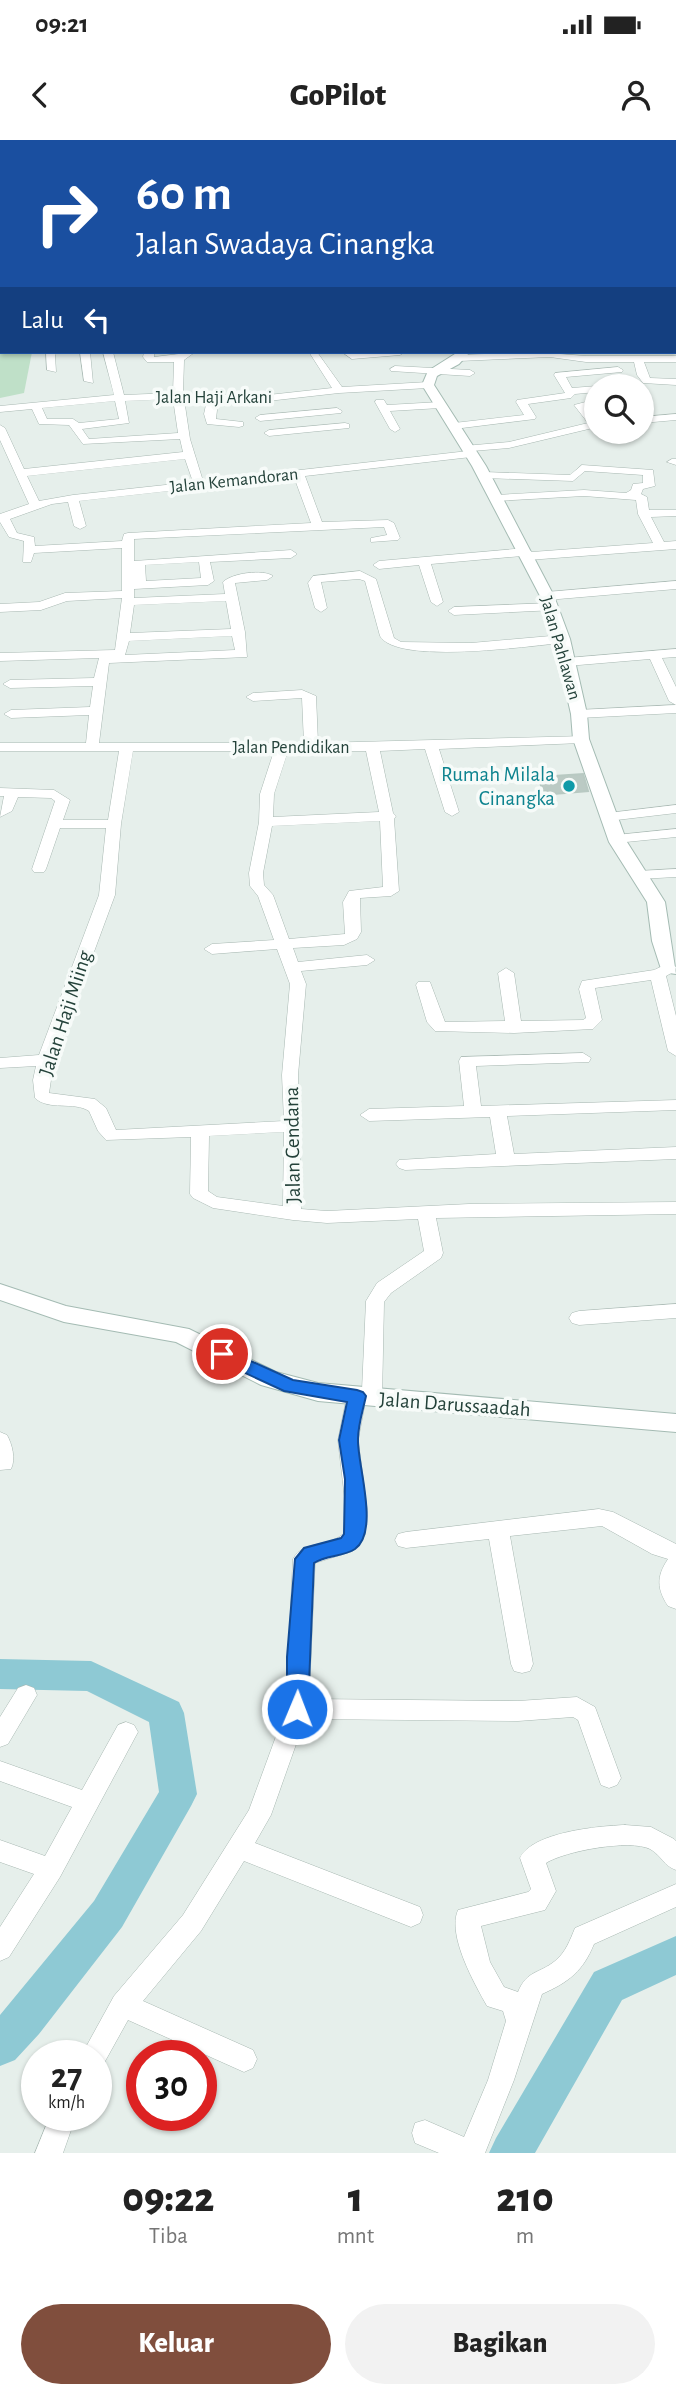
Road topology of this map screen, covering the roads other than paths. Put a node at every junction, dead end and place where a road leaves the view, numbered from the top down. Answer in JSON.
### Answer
{"nodes":[{"id":1,"x":50,"y":354,"type":"edge"},
{"id":2,"x":85,"y":354,"type":"edge"},
{"id":3,"x":108,"y":354,"type":"edge"},
{"id":4,"x":149,"y":354,"type":"edge"},
{"id":5,"x":187,"y":354,"type":"edge"},
{"id":6,"x":313,"y":354,"type":"edge"},
{"id":7,"x":350,"y":354,"type":"edge"},
{"id":8,"x":370,"y":354,"type":"edge"},
{"id":9,"x":575,"y":354,"type":"edge"},
{"id":10,"x":604,"y":354,"type":"edge"},
{"id":11,"x":462,"y":355,"type":"edge"},
{"id":12,"x":179,"y":359,"type":"junction"},
{"id":13,"x":672,"y":359,"type":"edge"},
{"id":14,"x":638,"y":360,"type":"junction"},
{"id":15,"x":395,"y":369,"type":"dead end"},
{"id":16,"x":52,"y":370,"type":"dead end"},
{"id":17,"x":438,"y":370,"type":"junction"},
{"id":18,"x":618,"y":370,"type":"dead end"},
{"id":19,"x":470,"y":373,"type":"dead end"},
{"id":20,"x":676,"y":374,"type":"edge"},
{"id":21,"x":89,"y":381,"type":"dead end"},
{"id":22,"x":676,"y":382,"type":"edge"},
{"id":23,"x":428,"y":385,"type":"junction"},
{"id":24,"x":371,"y":390,"type":"dead end"},
{"id":25,"x":584,"y":390,"type":"edge"},
{"id":26,"x":569,"y":391,"type":"junction"},
{"id":27,"x":332,"y":393,"type":"junction"},
{"id":28,"x":180,"y":396,"type":"junction"},
{"id":29,"x":119,"y":398,"type":"junction"},
{"id":30,"x":213,"y":398,"type":"junction"},
{"id":31,"x":252,"y":403,"type":"dead end"},
{"id":32,"x":35,"y":404,"type":"junction"},
{"id":33,"x":440,"y":405,"type":"junction"},
{"id":34,"x":386,"y":408,"type":"junction"},
{"id":35,"x":0,"y":409,"type":"edge"},
{"id":36,"x":337,"y":411,"type":"junction"},
{"id":37,"x":676,"y":417,"type":"edge"},
{"id":38,"x":260,"y":418,"type":"dead end"},
{"id":39,"x":654,"y":419,"type":"edge"},
{"id":40,"x":239,"y":424,"type":"dead end"},
{"id":41,"x":454,"y":426,"type":"junction"},
{"id":42,"x":76,"y":427,"type":"junction"},
{"id":43,"x":584,"y":427,"type":"edge"},
{"id":44,"x":0,"y":428,"type":"edge"},
{"id":45,"x":395,"y":429,"type":"dead end"},
{"id":46,"x":269,"y":433,"type":"dead end"},
{"id":47,"x":184,"y":436,"type":"junction"},
{"id":48,"x":469,"y":451,"type":"junction"},
{"id":49,"x":189,"y":455,"type":"junction"},
{"id":50,"x":20,"y":473,"type":"junction"},
{"id":51,"x":298,"y":473,"type":"junction"},
{"id":52,"x":484,"y":475,"type":"junction"},
{"id":53,"x":199,"y":484,"type":"junction"},
{"id":54,"x":630,"y":495,"type":"junction"},
{"id":55,"x":73,"y":498,"type":"junction"},
{"id":56,"x":496,"y":498,"type":"junction"},
{"id":57,"x":35,"y":505,"type":"junction"},
{"id":58,"x":676,"y":513,"type":"edge"},
{"id":59,"x":644,"y":514,"type":"junction"},
{"id":60,"x":1,"y":518,"type":"edge"},
{"id":61,"x":80,"y":526,"type":"dead end"},
{"id":62,"x":318,"y":526,"type":"junction"},
{"id":63,"x":375,"y":540,"type":"dead end"},
{"id":64,"x":127,"y":544,"type":"junction"},
{"id":65,"x":676,"y":545,"type":"edge"},
{"id":66,"x":660,"y":546,"type":"junction"},
{"id":67,"x":291,"y":554,"type":"dead end"},
{"id":68,"x":527,"y":554,"type":"junction"},
{"id":69,"x":204,"y":559,"type":"junction"},
{"id":70,"x":424,"y":561,"type":"junction"},
{"id":71,"x":379,"y":565,"type":"dead end"},
{"id":72,"x":267,"y":576,"type":"dead end"},
{"id":73,"x":676,"y":585,"type":"edge"},
{"id":74,"x":131,"y":592,"type":"junction"},
{"id":75,"x":233,"y":597,"type":"junction"},
{"id":76,"x":549,"y":601,"type":"junction"},
{"id":77,"x":438,"y":602,"type":"dead end"},
{"id":78,"x":0,"y":608,"type":"edge"},
{"id":79,"x":321,"y":608,"type":"dead end"},
{"id":80,"x":454,"y":611,"type":"dead end"},
{"id":81,"x":239,"y":632,"type":"junction"},
{"id":82,"x":124,"y":638,"type":"junction"},
{"id":83,"x":562,"y":639,"type":"junction"},
{"id":84,"x":676,"y":653,"type":"edge"},
{"id":85,"x":655,"y":656,"type":"junction"},
{"id":86,"x":0,"y":657,"type":"edge"},
{"id":87,"x":106,"y":657,"type":"junction"},
{"id":88,"x":567,"y":662,"type":"junction"},
{"id":89,"x":671,"y":680,"type":"edge"},
{"id":90,"x":100,"y":682,"type":"junction"},
{"id":91,"x":10,"y":684,"type":"dead end"},
{"id":92,"x":253,"y":697,"type":"dead end"},
{"id":93,"x":676,"y":701,"type":"edge"},
{"id":94,"x":676,"y":709,"type":"edge"},
{"id":95,"x":96,"y":711,"type":"junction"},
{"id":96,"x":11,"y":713,"type":"dead end"},
{"id":97,"x":579,"y":714,"type":"junction"},
{"id":98,"x":581,"y":739,"type":"junction"},
{"id":99,"x":92,"y":746,"type":"junction"},
{"id":100,"x":127,"y":746,"type":"junction"},
{"id":101,"x":431,"y":746,"type":"junction"},
{"id":102,"x":0,"y":747,"type":"edge"},
{"id":103,"x":282,"y":747,"type":"junction"},
{"id":104,"x":372,"y":747,"type":"junction"},
{"id":105,"x":311,"y":748,"type":"junction"},
{"id":106,"x":6,"y":792,"type":"edge"},
{"id":107,"x":676,"y":809,"type":"edge"},
{"id":108,"x":452,"y":812,"type":"dead end"},
{"id":109,"x":0,"y":813,"type":"edge"},
{"id":110,"x":389,"y":816,"type":"junction"},
{"id":111,"x":608,"y":817,"type":"junction"},
{"id":112,"x":265,"y":822,"type":"junction"},
{"id":113,"x":57,"y":824,"type":"junction"},
{"id":114,"x":114,"y":824,"type":"junction"},
{"id":115,"x":676,"y":833,"type":"edge"},
{"id":116,"x":616,"y":839,"type":"junction"},
{"id":117,"x":39,"y":869,"type":"dead end"},
{"id":118,"x":676,"y":873,"type":"edge"},
{"id":119,"x":639,"y":875,"type":"junction"},
{"id":120,"x":285,"y":945,"type":"junction"},
{"id":121,"x":212,"y":949,"type":"dead end"},
{"id":122,"x":367,"y":960,"type":"dead end"},
{"id":123,"x":293,"y":967,"type":"junction"},
{"id":124,"x":668,"y":970,"type":"edge"},
{"id":125,"x":506,"y":973,"type":"dead end"},
{"id":126,"x":425,"y":985,"type":"dead end"},
{"id":127,"x":514,"y":1028,"type":"junction"},
{"id":128,"x":676,"y":1051,"type":"edge"},
{"id":129,"x":583,"y":1059,"type":"dead end"},
{"id":130,"x":46,"y":1060,"type":"junction"},
{"id":131,"x":0,"y":1063,"type":"edge"},
{"id":132,"x":676,"y":1108,"type":"edge"},
{"id":133,"x":473,"y":1111,"type":"junction"},
{"id":134,"x":498,"y":1112,"type":"junction"},
{"id":135,"x":369,"y":1115,"type":"dead end"},
{"id":136,"x":293,"y":1126,"type":"junction"},
{"id":137,"x":200,"y":1130,"type":"junction"},
{"id":138,"x":676,"y":1153,"type":"edge"},
{"id":139,"x":506,"y":1159,"type":"junction"},
{"id":140,"x":405,"y":1164,"type":"dead end"},
{"id":141,"x":676,"y":1209,"type":"edge"},
{"id":142,"x":426,"y":1213,"type":"junction"},
{"id":143,"x":293,"y":1214,"type":"junction"},
{"id":144,"x":0,"y":1292,"type":"edge"},
{"id":145,"x":676,"y":1311,"type":"edge"},
{"id":146,"x":579,"y":1318,"type":"dead end"},
{"id":147,"x":364,"y":1397,"type":"junction"},
{"id":148,"x":676,"y":1423,"type":"edge"},
{"id":149,"x":0,"y":1440,"type":"edge"},
{"id":150,"x":4,"y":1462,"type":"dead end"},
{"id":151,"x":498,"y":1530,"type":"junction"},
{"id":152,"x":406,"y":1540,"type":"dead end"},
{"id":153,"x":676,"y":1553,"type":"edge"},
{"id":154,"x":676,"y":1563,"type":"edge"},
{"id":155,"x":676,"y":1600,"type":"edge"},
{"id":156,"x":522,"y":1664,"type":"dead end"},
{"id":157,"x":26,"y":1695,"type":"dead end"},
{"id":158,"x":297,"y":1709,"type":"junction"},
{"id":159,"x":126,"y":1732,"type":"dead end"},
{"id":160,"x":0,"y":1737,"type":"edge"},
{"id":161,"x":0,"y":1771,"type":"edge"},
{"id":162,"x":609,"y":1778,"type":"dead end"},
{"id":163,"x":89,"y":1803,"type":"junction"},
{"id":164,"x":240,"y":1848,"type":"junction"},
{"id":165,"x":0,"y":1851,"type":"edge"},
{"id":166,"x":676,"y":1859,"type":"edge"},
{"id":167,"x":51,"y":1869,"type":"junction"},
{"id":168,"x":676,"y":1895,"type":"edge"},
{"id":169,"x":411,"y":1915,"type":"dead end"},
{"id":170,"x":0,"y":1949,"type":"edge"},
{"id":171,"x":123,"y":2005,"type":"junction"},
{"id":172,"x":520,"y":2021,"type":"junction"},
{"id":173,"x":103,"y":2040,"type":"edge"},
{"id":174,"x":244,"y":2059,"type":"dead end"},
{"id":175,"x":57,"y":2131,"type":"edge"},
{"id":176,"x":425,"y":2133,"type":"dead end"},
{"id":177,"x":49,"y":2153,"type":"edge"},
{"id":178,"x":471,"y":2153,"type":"edge"}],
"edges":[{"from":1,"to":16,"type":"street"},
{"from":2,"to":21,"type":"street"},
{"from":3,"to":29,"type":"street"},
{"from":4,"to":12,"type":"street"},
{"from":5,"to":12,"type":"street"},
{"from":6,"to":27,"type":"street"},
{"from":7,"to":8,"type":"street"},
{"from":9,"to":10,"type":"street"},
{"from":11,"to":14,"type":"street"},
{"from":11,"to":17,"type":"street"},
{"from":12,"to":28,"type":"street"},
{"from":13,"to":14,"type":"street"},
{"from":13,"to":20,"type":"street"},
{"from":14,"to":22,"type":"street"},
{"from":15,"to":17,"type":"street"},
{"from":17,"to":19,"type":"street"},
{"from":17,"to":23,"type":"street"},
{"from":18,"to":26,"type":"street"},
{"from":23,"to":27,"type":"street","name":"Jalan Haji Arkani"},
{"from":23,"to":33,"type":"street","name":"Jalan Pahlawan"},
{"from":24,"to":34,"type":"street"},
{"from":25,"to":26,"type":"street"},
{"from":26,"to":41,"type":"street"},
{"from":27,"to":30,"type":"street","name":"Jalan Haji Arkani"},
{"from":27,"to":31,"type":"street"},
{"from":27,"to":36,"type":"street"},
{"from":28,"to":29,"type":"street","name":"Jalan Haji Arkani"},
{"from":28,"to":30,"type":"street","name":"Jalan Haji Arkani"},
{"from":28,"to":47,"type":"street"},
{"from":29,"to":32,"type":"street","name":"Jalan Haji Arkani"},
{"from":29,"to":42,"type":"street"},
{"from":30,"to":40,"type":"street"},
{"from":32,"to":35,"type":"street","name":"Jalan Haji Arkani"},
{"from":32,"to":42,"type":"street"},
{"from":33,"to":34,"type":"street"},
{"from":33,"to":41,"type":"street","name":"Jalan Pahlawan"},
{"from":34,"to":45,"type":"street"},
{"from":36,"to":38,"type":"street"},
{"from":36,"to":46,"type":"street"},
{"from":37,"to":39,"type":"street"},
{"from":41,"to":48,"type":"street","name":"Jalan Pahlawan"},
{"from":42,"to":47,"type":"street"},
{"from":43,"to":48,"type":"street","name":"Jalan Kemandoran"},
{"from":44,"to":50,"type":"street"},
{"from":47,"to":49,"type":"street"},
{"from":48,"to":51,"type":"street","name":"Jalan Kemandoran"},
{"from":48,"to":52,"type":"street","name":"Jalan Pahlawan"},
{"from":49,"to":50,"type":"street"},
{"from":49,"to":53,"type":"street"},
{"from":50,"to":57,"type":"street"},
{"from":51,"to":53,"type":"street","name":"Jalan Kemandoran"},
{"from":51,"to":62,"type":"street"},
{"from":52,"to":54,"type":"street"},
{"from":52,"to":56,"type":"street","name":"Jalan Pahlawan"},
{"from":53,"to":55,"type":"street","name":"Jalan Kemandoran"},
{"from":54,"to":56,"type":"street"},
{"from":54,"to":59,"type":"street"},
{"from":55,"to":57,"type":"street","name":"Jalan Kemandoran"},
{"from":55,"to":61,"type":"street"},
{"from":56,"to":68,"type":"street","name":"Jalan Pahlawan"},
{"from":57,"to":60,"type":"street","name":"Jalan Kemandoran"},
{"from":58,"to":59,"type":"street"},
{"from":59,"to":66,"type":"street"},
{"from":60,"to":64,"type":"street"},
{"from":62,"to":63,"type":"street"},
{"from":62,"to":64,"type":"street"},
{"from":64,"to":74,"type":"street"},
{"from":65,"to":66,"type":"street"},
{"from":66,"to":68,"type":"street"},
{"from":67,"to":69,"type":"street"},
{"from":68,"to":70,"type":"street"},
{"from":68,"to":76,"type":"street","name":"Jalan Pahlawan"},
{"from":69,"to":74,"type":"street"},
{"from":69,"to":74,"type":"street"},
{"from":70,"to":71,"type":"street"},
{"from":70,"to":77,"type":"street"},
{"from":72,"to":75,"type":"street"},
{"from":73,"to":76,"type":"street"},
{"from":74,"to":75,"type":"street"},
{"from":74,"to":78,"type":"street"},
{"from":74,"to":82,"type":"street"},
{"from":75,"to":81,"type":"street"},
{"from":76,"to":80,"type":"street"},
{"from":76,"to":83,"type":"street","name":"Jalan Pahlawan"},
{"from":79,"to":83,"type":"street"},
{"from":81,"to":82,"type":"street"},
{"from":81,"to":87,"type":"street"},
{"from":82,"to":87,"type":"street"},
{"from":83,"to":88,"type":"street","name":"Jalan Pahlawan"},
{"from":84,"to":85,"type":"street"},
{"from":85,"to":88,"type":"street"},
{"from":85,"to":89,"type":"street"},
{"from":86,"to":87,"type":"street"},
{"from":87,"to":90,"type":"street"},
{"from":88,"to":97,"type":"street","name":"Jalan Pahlawan"},
{"from":89,"to":93,"type":"street"},
{"from":90,"to":91,"type":"street"},
{"from":90,"to":95,"type":"street"},
{"from":92,"to":105,"type":"street"},
{"from":94,"to":97,"type":"street"},
{"from":95,"to":96,"type":"street"},
{"from":95,"to":99,"type":"street"},
{"from":97,"to":98,"type":"street","name":"Jalan Pahlawan"},
{"from":98,"to":101,"type":"street","name":"Jalan Pendidikan"},
{"from":98,"to":111,"type":"street","name":"Jalan Pahlawan"},
{"from":99,"to":100,"type":"street","name":"Jalan Pendidikan"},
{"from":99,"to":102,"type":"street","name":"Jalan Pendidikan"},
{"from":100,"to":103,"type":"street","name":"Jalan Pendidikan"},
{"from":100,"to":114,"type":"street","name":"Jalan Haji Miing"},
{"from":101,"to":104,"type":"street","name":"Jalan Pendidikan"},
{"from":101,"to":108,"type":"street"},
{"from":103,"to":105,"type":"street","name":"Jalan Pendidikan"},
{"from":103,"to":112,"type":"street","name":"Jalan Cendana"},
{"from":104,"to":105,"type":"street","name":"Jalan Pendidikan"},
{"from":104,"to":110,"type":"street"},
{"from":106,"to":109,"type":"street"},
{"from":106,"to":113,"type":"street"},
{"from":107,"to":111,"type":"street"},
{"from":110,"to":112,"type":"street"},
{"from":110,"to":120,"type":"street"},
{"from":111,"to":116,"type":"street","name":"Jalan Pahlawan"},
{"from":112,"to":120,"type":"street","name":"Jalan Cendana"},
{"from":113,"to":114,"type":"street"},
{"from":113,"to":117,"type":"street"},
{"from":114,"to":130,"type":"street","name":"Jalan Haji Miing"},
{"from":115,"to":116,"type":"street"},
{"from":116,"to":119,"type":"street","name":"Jalan Pahlawan"},
{"from":118,"to":119,"type":"street"},
{"from":119,"to":124,"type":"street","name":"Jalan Pahlawan"},
{"from":120,"to":121,"type":"street"},
{"from":120,"to":123,"type":"street","name":"Jalan Cendana"},
{"from":122,"to":123,"type":"street"},
{"from":123,"to":136,"type":"street","name":"Jalan Cendana"},
{"from":124,"to":127,"type":"street"},
{"from":124,"to":128,"type":"street"},
{"from":125,"to":127,"type":"street"},
{"from":126,"to":127,"type":"street"},
{"from":129,"to":133,"type":"street"},
{"from":130,"to":131,"type":"street"},
{"from":130,"to":137,"type":"street","name":"Jalan Haji Miing"},
{"from":132,"to":134,"type":"street"},
{"from":133,"to":134,"type":"street"},
{"from":133,"to":135,"type":"street"},
{"from":134,"to":139,"type":"street"},
{"from":136,"to":137,"type":"street","name":"Jalan Haji Miing"},
{"from":136,"to":143,"type":"street","name":"Jalan Cendana"},
{"from":137,"to":143,"type":"street"},
{"from":138,"to":139,"type":"street"},
{"from":139,"to":140,"type":"street"},
{"from":141,"to":142,"type":"street","name":"Jalan Cendana"},
{"from":142,"to":143,"type":"street","name":"Jalan Cendana"},
{"from":142,"to":147,"type":"street"},
{"from":144,"to":147,"type":"street","name":"Jalan Darussaadah"},
{"from":145,"to":146,"type":"street"},
{"from":147,"to":148,"type":"street","name":"Jalan Darussaadah"},
{"from":147,"to":158,"type":"street"},
{"from":149,"to":150,"type":"street"},
{"from":151,"to":152,"type":"street"},
{"from":151,"to":153,"type":"street"},
{"from":151,"to":156,"type":"street"},
{"from":154,"to":155,"type":"street"},
{"from":157,"to":160,"type":"street"},
{"from":158,"to":162,"type":"street"},
{"from":158,"to":164,"type":"street"},
{"from":159,"to":163,"type":"street"},
{"from":161,"to":163,"type":"street"},
{"from":163,"to":167,"type":"street"},
{"from":164,"to":169,"type":"street"},
{"from":164,"to":171,"type":"street"},
{"from":165,"to":167,"type":"street"},
{"from":166,"to":172,"type":"street"},
{"from":167,"to":170,"type":"street"},
{"from":168,"to":172,"type":"street"},
{"from":171,"to":173,"type":"street"},
{"from":171,"to":174,"type":"street"},
{"from":172,"to":178,"type":"street"},
{"from":175,"to":177,"type":"street"},
{"from":176,"to":178,"type":"street"}]}
